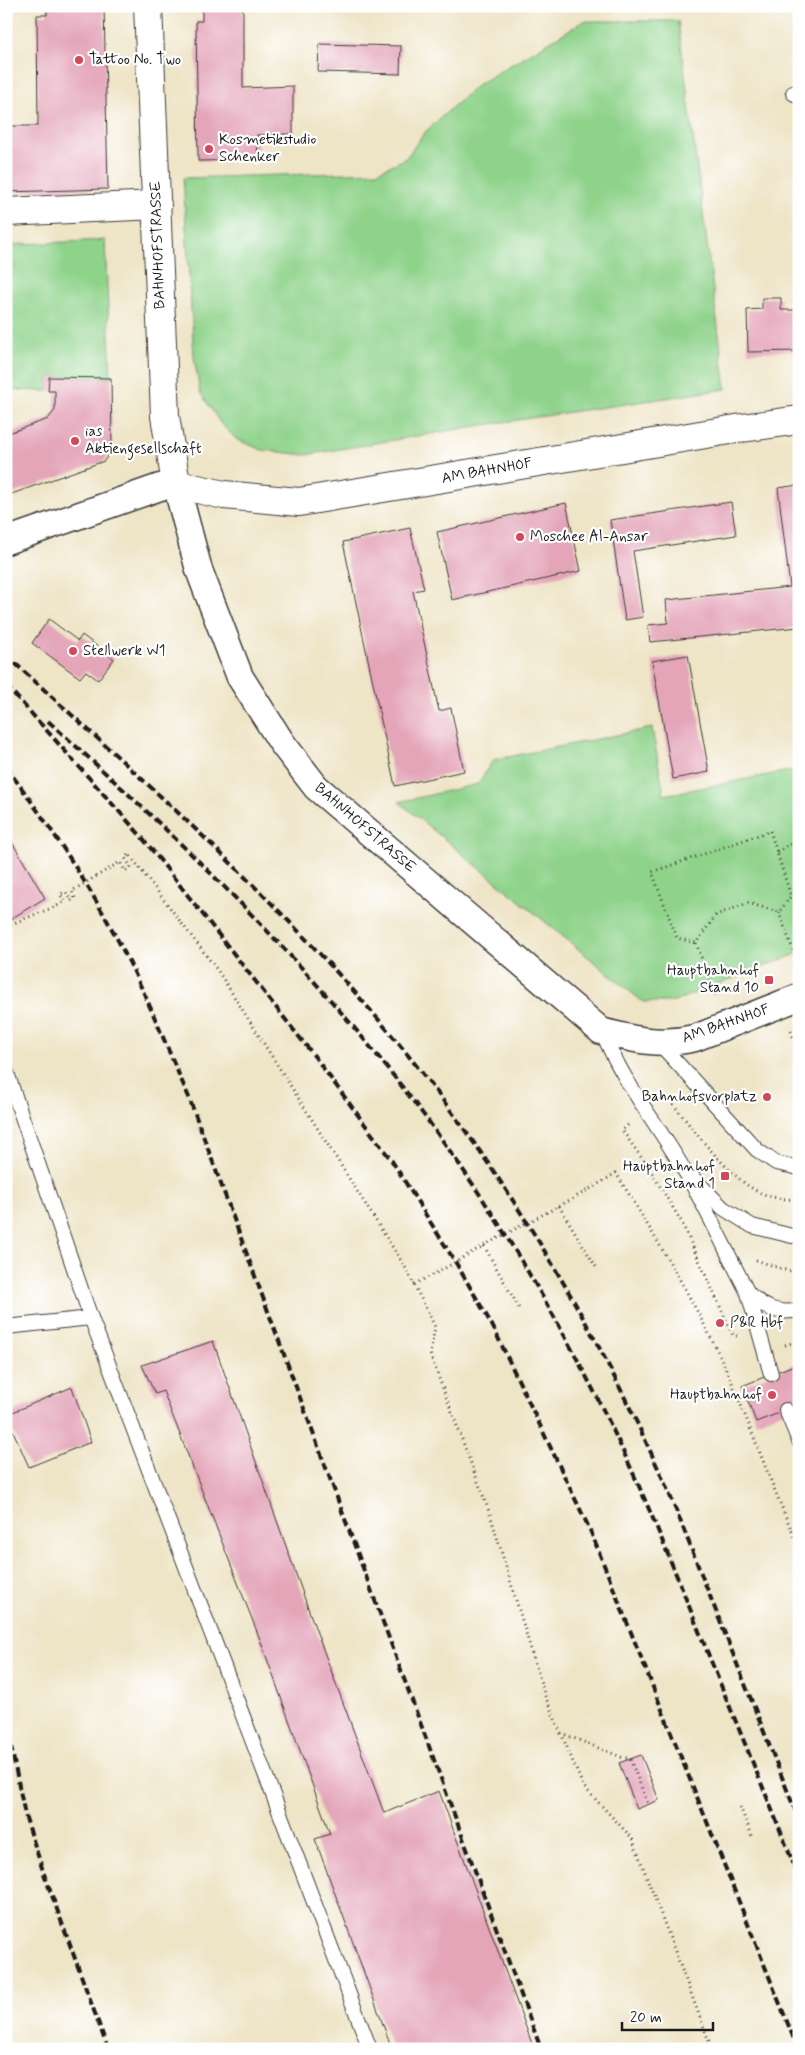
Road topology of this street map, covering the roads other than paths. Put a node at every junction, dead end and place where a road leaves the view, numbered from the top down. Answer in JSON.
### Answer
{"nodes":[{"id":1,"x":148,"y":6,"type":"edge"},
{"id":2,"x":157,"y":205,"type":"junction"},
{"id":3,"x":6,"y":212,"type":"edge"},
{"id":4,"x":799,"y":420,"type":"edge"},
{"id":5,"x":176,"y":484,"type":"junction"},
{"id":6,"x":6,"y":541,"type":"edge"},
{"id":7,"x":799,"y":997,"type":"edge"},
{"id":8,"x":601,"y":1030,"type":"junction"},
{"id":9,"x":659,"y":1042,"type":"junction"},
{"id":10,"x":6,"y":1070,"type":"edge"},
{"id":11,"x":682,"y":1167,"type":"junction"},
{"id":12,"x":799,"y":1168,"type":"edge"},
{"id":13,"x":799,"y":1235,"type":"edge"},
{"id":14,"x":748,"y":1293,"type":"junction"},
{"id":15,"x":799,"y":1310,"type":"edge"},
{"id":16,"x":91,"y":1318,"type":"junction"},
{"id":17,"x":6,"y":1327,"type":"edge"},
{"id":18,"x":771,"y":1374,"type":"dead end"},
{"id":19,"x":786,"y":1410,"type":"dead end"},
{"id":20,"x":799,"y":1441,"type":"edge"},
{"id":21,"x":370,"y":2049,"type":"edge"}],
"edges":[{"from":1,"to":2,"type":"street","name":"BAHNHOFSTRASSE"},
{"from":2,"to":3,"type":"street"},
{"from":2,"to":5,"type":"street","name":"BAHNHOFSTRASSE"},
{"from":4,"to":5,"type":"street","name":"AM BAHNHOF"},
{"from":5,"to":6,"type":"street"},
{"from":5,"to":8,"type":"street","name":"BAHNHOFSTRASSE"},
{"from":7,"to":9,"type":"street","name":"AM BAHNHOF"},
{"from":8,"to":9,"type":"street","name":"AM BAHNHOF"},
{"from":8,"to":11,"type":"lane"},
{"from":9,"to":12,"type":"lane"},
{"from":10,"to":16,"type":"lane"},
{"from":11,"to":13,"type":"lane"},
{"from":11,"to":14,"type":"lane"},
{"from":14,"to":15,"type":"lane"},
{"from":14,"to":18,"type":"lane"},
{"from":16,"to":17,"type":"lane"},
{"from":16,"to":21,"type":"lane"},
{"from":19,"to":20,"type":"lane"}]}
